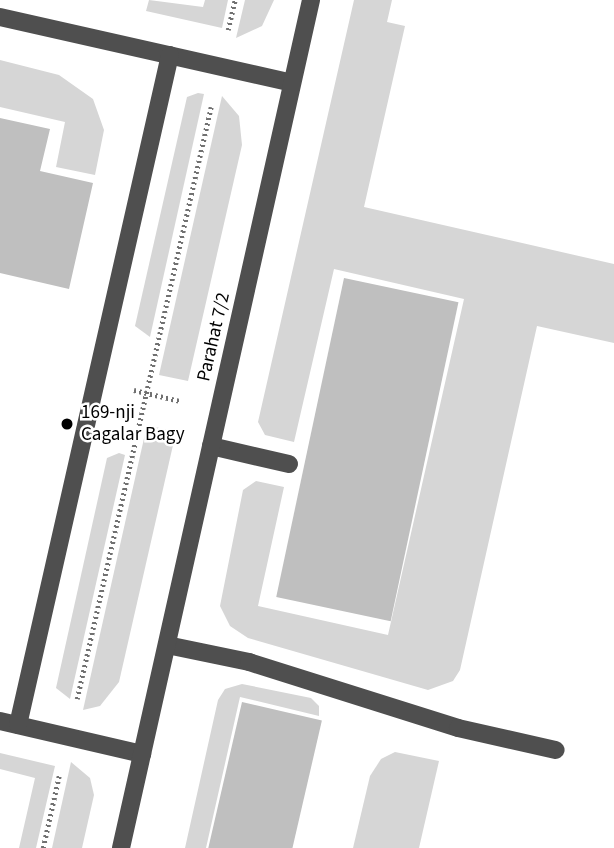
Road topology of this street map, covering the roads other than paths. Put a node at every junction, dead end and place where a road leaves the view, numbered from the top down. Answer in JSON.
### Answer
{"nodes":[{"id":1,"x":311,"y":0,"type":"edge"},
{"id":2,"x":0,"y":17,"type":"edge"},
{"id":3,"x":170,"y":55,"type":"junction"},
{"id":4,"x":292,"y":83,"type":"junction"},
{"id":5,"x":211,"y":446,"type":"junction"},
{"id":6,"x":289,"y":464,"type":"dead end"},
{"id":7,"x":167,"y":645,"type":"junction"},
{"id":8,"x":9,"y":723,"type":"edge"},
{"id":9,"x":555,"y":750,"type":"dead end"},
{"id":10,"x":142,"y":754,"type":"junction"},
{"id":11,"x":121,"y":848,"type":"edge"}],
"edges":[{"from":1,"to":4,"type":"street","name":"Parahat 7/2"},
{"from":2,"to":3,"type":"street"},
{"from":3,"to":4,"type":"street"},
{"from":3,"to":8,"type":"street"},
{"from":4,"to":5,"type":"street","name":"Parahat 7/2"},
{"from":5,"to":6,"type":"street"},
{"from":5,"to":7,"type":"street","name":"Parahat 7/2"},
{"from":7,"to":9,"type":"street"},
{"from":7,"to":10,"type":"street","name":"Parahat 7/2"},
{"from":8,"to":10,"type":"street"},
{"from":10,"to":11,"type":"street","name":"Parahat 7/2"}]}
